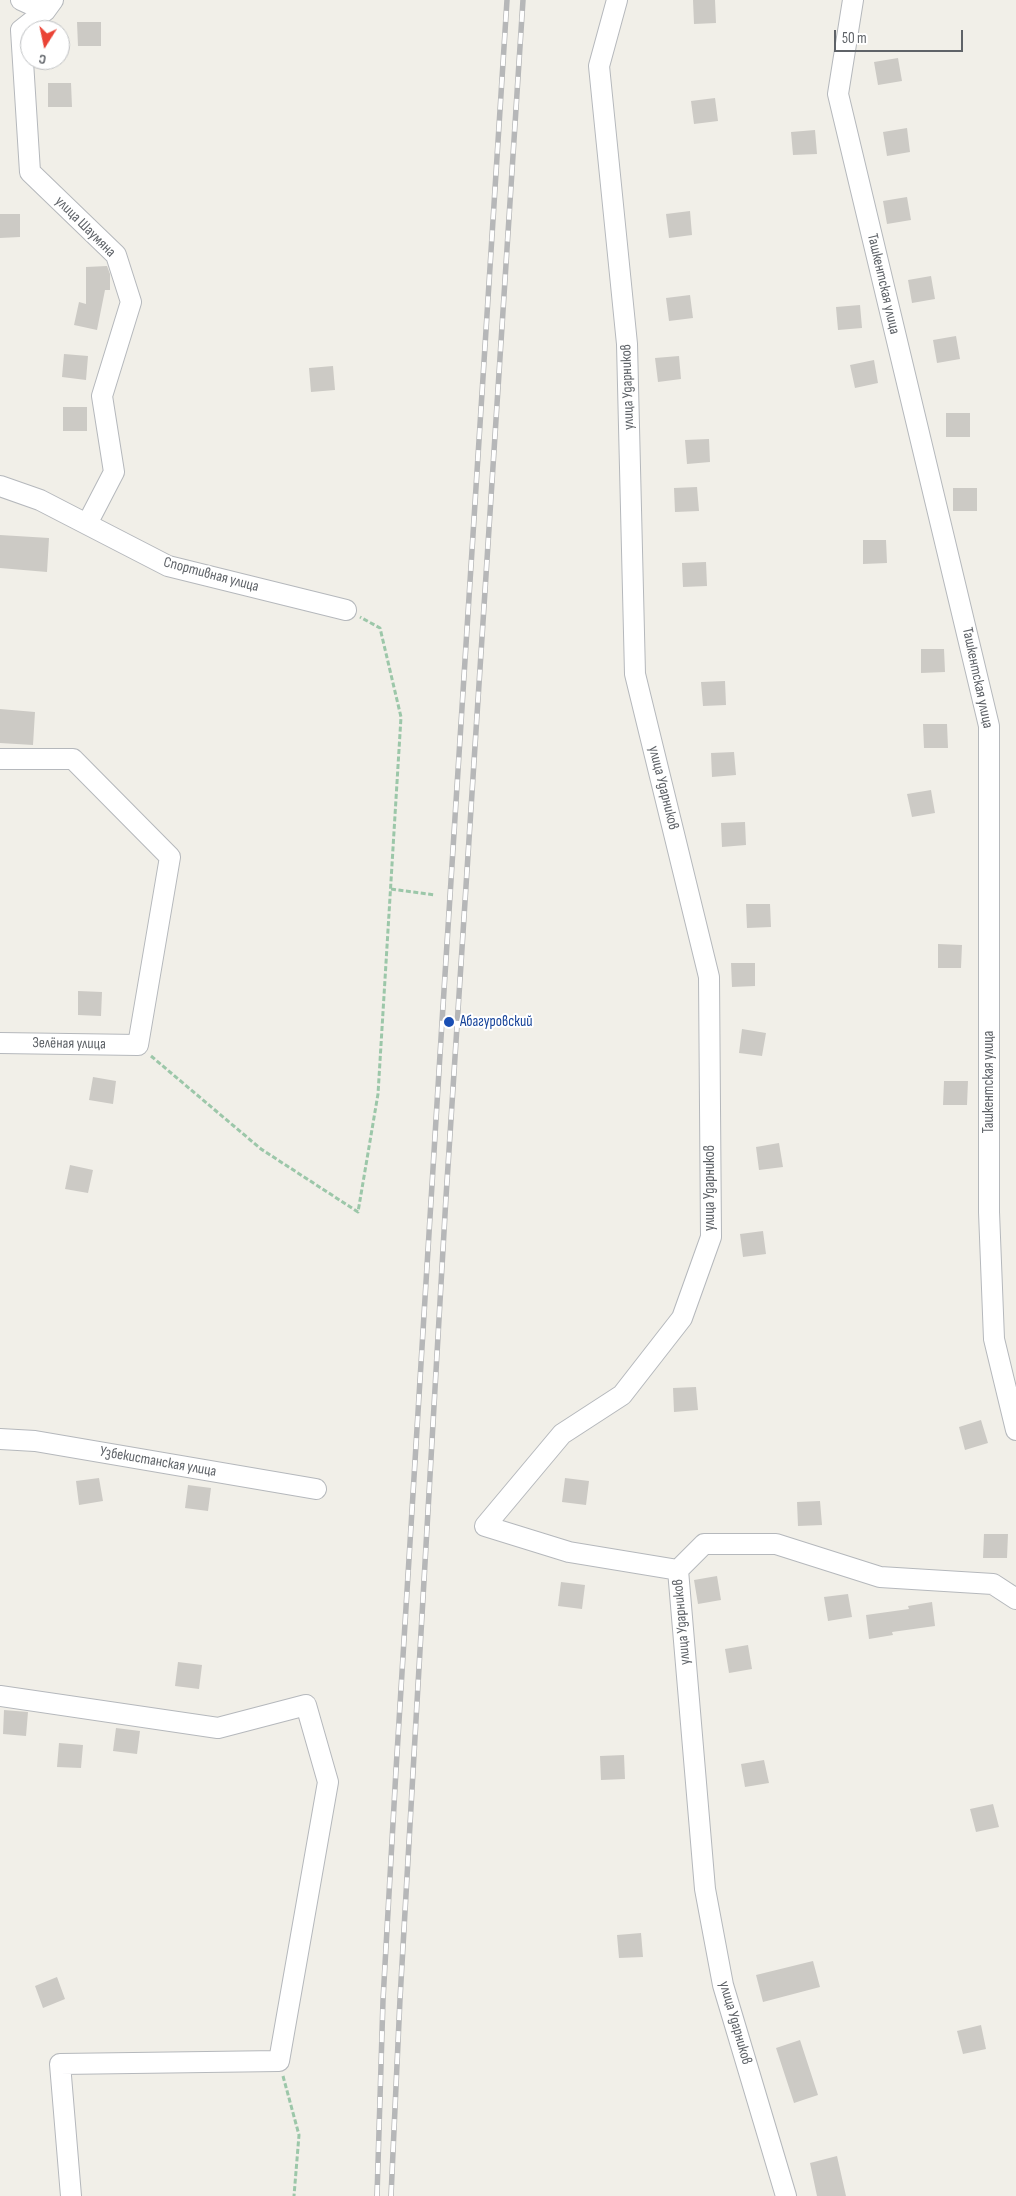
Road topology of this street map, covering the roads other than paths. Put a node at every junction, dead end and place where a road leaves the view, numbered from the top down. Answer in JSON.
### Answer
{"nodes":[{"id":1,"x":21,"y":0,"type":"edge"},
{"id":2,"x":617,"y":0,"type":"edge"},
{"id":3,"x":853,"y":0,"type":"edge"},
{"id":4,"x":49,"y":6,"type":"edge"},
{"id":5,"x":0,"y":486,"type":"edge"},
{"id":6,"x":87,"y":524,"type":"junction"},
{"id":7,"x":346,"y":610,"type":"road end"},
{"id":8,"x":0,"y":759,"type":"edge"},
{"id":9,"x":0,"y":1043,"type":"edge"},
{"id":10,"x":1016,"y":1430,"type":"edge"},
{"id":11,"x":0,"y":1439,"type":"edge"},
{"id":12,"x":316,"y":1489,"type":"dead end"},
{"id":13,"x":678,"y":1570,"type":"junction"},
{"id":14,"x":1016,"y":1599,"type":"edge"},
{"id":15,"x":0,"y":1696,"type":"edge"},
{"id":16,"x":71,"y":2196,"type":"edge"},
{"id":17,"x":786,"y":2196,"type":"edge"}],
"edges":[{"from":1,"to":4,"type":"street"},
{"from":2,"to":13,"type":"street","name":"улица Ударников"},
{"from":3,"to":10,"type":"street","name":"Ташкентская улица"},
{"from":4,"to":6,"type":"street","name":"улица Шаумяна"},
{"from":5,"to":6,"type":"street","name":"Спортивная улица"},
{"from":6,"to":7,"type":"street","name":"Спортивная улица"},
{"from":8,"to":9,"type":"street","name":"Зелёная улица"},
{"from":11,"to":12,"type":"street","name":"Узбекистанская улица"},
{"from":13,"to":14,"type":"street"},
{"from":13,"to":17,"type":"street","name":"улица Ударников"},
{"from":15,"to":16,"type":"street"}]}
